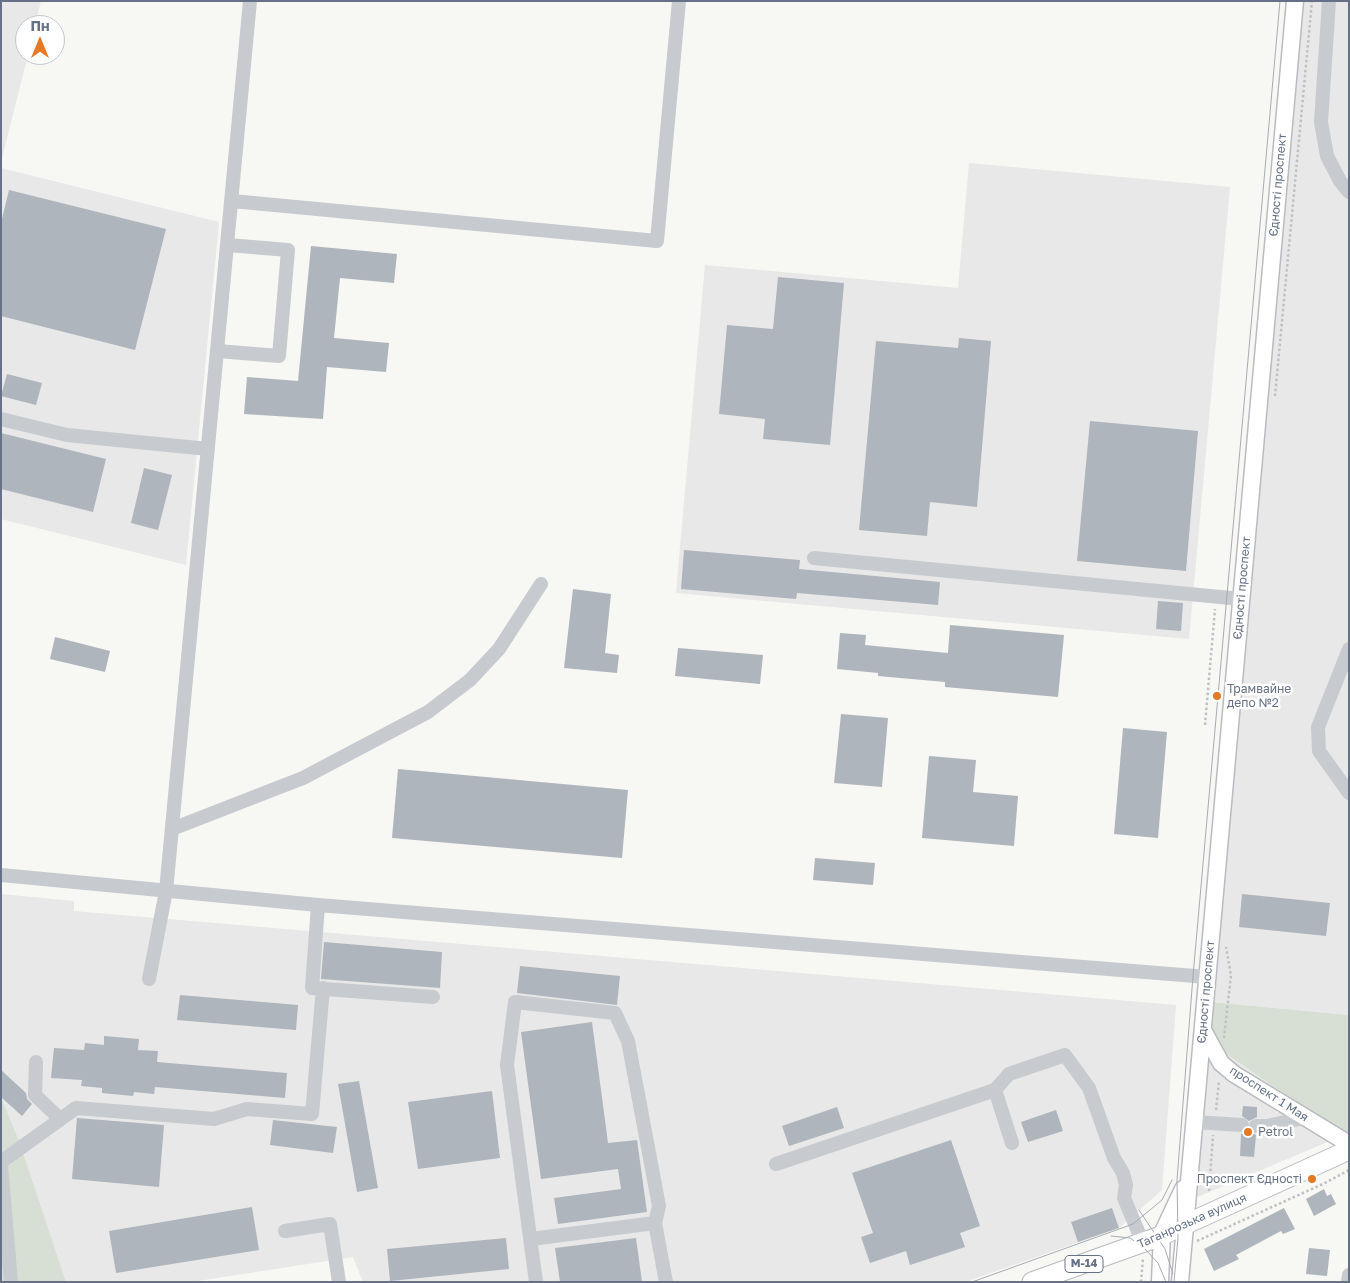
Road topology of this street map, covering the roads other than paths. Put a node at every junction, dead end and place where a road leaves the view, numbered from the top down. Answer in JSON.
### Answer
{"nodes":[{"id":1,"x":250,"y":1,"type":"edge"},
{"id":2,"x":679,"y":1,"type":"edge"},
{"id":3,"x":1295,"y":1,"type":"edge"},
{"id":4,"x":1329,"y":1,"type":"edge"},
{"id":5,"x":1349,"y":192,"type":"edge"},
{"id":6,"x":232,"y":201,"type":"junction"},
{"id":7,"x":228,"y":245,"type":"junction"},
{"id":8,"x":218,"y":351,"type":"junction"},
{"id":9,"x":1,"y":419,"type":"edge"},
{"id":10,"x":208,"y":449,"type":"junction"},
{"id":11,"x":814,"y":558,"type":"dead end"},
{"id":12,"x":541,"y":584,"type":"dead end"},
{"id":13,"x":1241,"y":598,"type":"junction"},
{"id":14,"x":1349,"y":649,"type":"edge"},
{"id":15,"x":1349,"y":793,"type":"edge"},
{"id":16,"x":172,"y":829,"type":"junction"},
{"id":17,"x":1,"y":875,"type":"edge"},
{"id":18,"x":166,"y":891,"type":"junction"},
{"id":19,"x":318,"y":905,"type":"junction"},
{"id":20,"x":1207,"y":977,"type":"junction"},
{"id":21,"x":149,"y":979,"type":"dead end"},
{"id":22,"x":323,"y":988,"type":"junction"},
{"id":23,"x":433,"y":997,"type":"dead end"},
{"id":24,"x":1203,"y":1030,"type":"junction"},
{"id":25,"x":36,"y":1062,"type":"dead end"},
{"id":26,"x":994,"y":1090,"type":"junction"},
{"id":27,"x":1303,"y":1118,"type":"junction"},
{"id":28,"x":60,"y":1119,"type":"junction"},
{"id":29,"x":1194,"y":1122,"type":"junction"},
{"id":30,"x":1242,"y":1125,"type":"dead end"},
{"id":31,"x":1256,"y":1126,"type":"dead end"},
{"id":32,"x":1012,"y":1143,"type":"dead end"},
{"id":33,"x":1349,"y":1144,"type":"edge"},
{"id":34,"x":1349,"y":1150,"type":"edge"},
{"id":35,"x":1,"y":1164,"type":"edge"},
{"id":36,"x":776,"y":1164,"type":"dead end"},
{"id":37,"x":1189,"y":1176,"type":"junction"},
{"id":38,"x":655,"y":1223,"type":"junction"},
{"id":39,"x":1184,"y":1225,"type":"junction"},
{"id":40,"x":285,"y":1231,"type":"dead end"},
{"id":41,"x":1162,"y":1234,"type":"junction"},
{"id":42,"x":531,"y":1239,"type":"junction"},
{"id":43,"x":1143,"y":1250,"type":"junction"},
{"id":44,"x":1349,"y":1275,"type":"edge"},
{"id":45,"x":11,"y":1282,"type":"edge"},
{"id":46,"x":339,"y":1282,"type":"edge"},
{"id":47,"x":536,"y":1282,"type":"edge"},
{"id":48,"x":666,"y":1282,"type":"edge"},
{"id":49,"x":1032,"y":1282,"type":"edge"},
{"id":50,"x":1160,"y":1282,"type":"edge"},
{"id":51,"x":1180,"y":1282,"type":"edge"},
{"id":52,"x":1348,"y":1282,"type":"edge"}],
"edges":[{"from":1,"to":6,"type":"street"},
{"from":2,"to":6,"type":"street"},
{"from":3,"to":13,"type":"main road","name":"Єдності проспект"},
{"from":4,"to":5,"type":"street"},
{"from":6,"to":7,"type":"street"},
{"from":7,"to":8,"type":"street"},
{"from":7,"to":8,"type":"street"},
{"from":8,"to":10,"type":"street"},
{"from":9,"to":10,"type":"street"},
{"from":10,"to":16,"type":"street"},
{"from":11,"to":13,"type":"street"},
{"from":12,"to":16,"type":"street"},
{"from":13,"to":20,"type":"main road","name":"Єдності проспект"},
{"from":14,"to":15,"type":"street"},
{"from":16,"to":18,"type":"street"},
{"from":17,"to":18,"type":"street"},
{"from":18,"to":19,"type":"street"},
{"from":18,"to":21,"type":"street"},
{"from":19,"to":20,"type":"street"},
{"from":19,"to":22,"type":"street"},
{"from":20,"to":24,"type":"main road","name":"Єдності проспект"},
{"from":22,"to":23,"type":"street"},
{"from":22,"to":28,"type":"street"},
{"from":24,"to":27,"type":"main road","name":"проспект 1 Мая"},
{"from":24,"to":29,"type":"main road","name":"Єдності проспект"},
{"from":25,"to":28,"type":"street"},
{"from":26,"to":32,"type":"street"},
{"from":26,"to":36,"type":"street"},
{"from":26,"to":43,"type":"street"},
{"from":27,"to":31,"type":"street"},
{"from":27,"to":33,"type":"main road","name":"проспект 1 Мая"},
{"from":28,"to":35,"type":"street"},
{"from":29,"to":30,"type":"street"},
{"from":29,"to":37,"type":"main road","name":"Єдності проспект"},
{"from":34,"to":39,"type":"highway","name":"Таганрозька вулиця","number":"М-14"},
{"from":35,"to":45,"type":"street"},
{"from":37,"to":39,"type":"main road","name":"Єдності проспект"},
{"from":37,"to":41,"type":"main road","name":"Єдності проспект"},
{"from":38,"to":42,"type":"street"},
{"from":38,"to":42,"type":"street"},
{"from":38,"to":48,"type":"street"},
{"from":39,"to":41,"type":"highway","name":"Таганрозька вулиця","number":"М-14"},
{"from":39,"to":51,"type":"main road","name":"Єдності проспект"},
{"from":40,"to":46,"type":"street"},
{"from":41,"to":43,"type":"highway","name":"Таганрозька вулиця","number":"М-14"},
{"from":41,"to":50,"type":"main road","name":"Єдності проспект"},
{"from":42,"to":47,"type":"street"},
{"from":43,"to":49,"type":"highway","name":"Таганрозька вулиця","number":"М-14"},
{"from":44,"to":52,"type":"street"}]}
